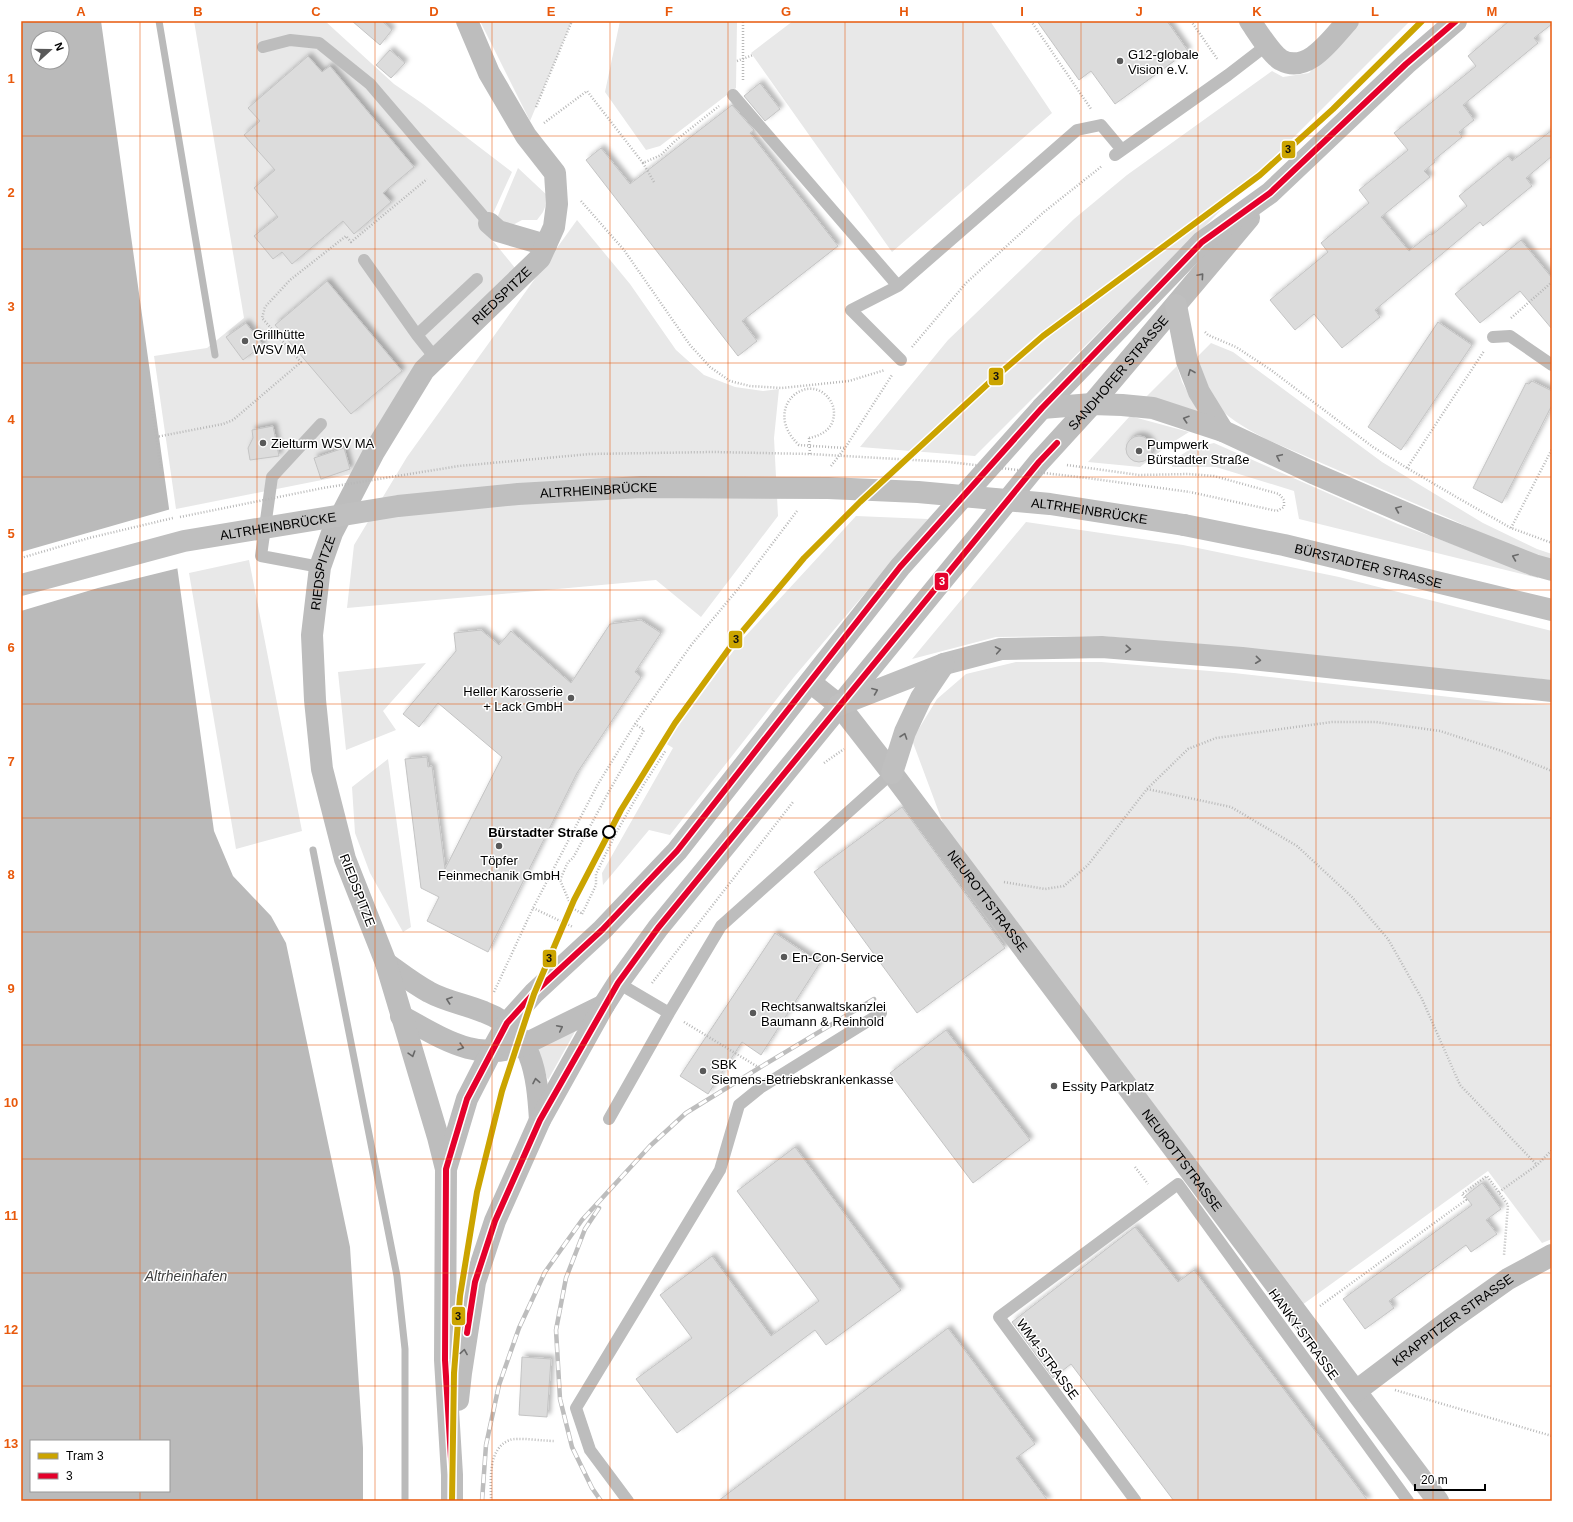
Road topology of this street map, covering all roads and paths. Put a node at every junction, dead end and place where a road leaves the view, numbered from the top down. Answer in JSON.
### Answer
{"nodes":[{"id":1,"x":467,"y":21,"type":"edge"},
{"id":2,"x":572,"y":21,"type":"edge"},
{"id":3,"x":743,"y":21,"type":"edge"},
{"id":4,"x":1031,"y":21,"type":"edge"},
{"id":5,"x":1191,"y":21,"type":"edge"},
{"id":6,"x":1250,"y":21,"type":"edge"},
{"id":7,"x":1348,"y":21,"type":"edge"},
{"id":8,"x":1456,"y":21,"type":"edge"},
{"id":9,"x":1267,"y":45,"type":"junction"},
{"id":10,"x":263,"y":47,"type":"dead end"},
{"id":11,"x":753,"y":56,"type":"dead end"},
{"id":12,"x":743,"y":59,"type":"junction"},
{"id":13,"x":737,"y":61,"type":"dead end"},
{"id":14,"x":1228,"y":75,"type":"junction"},
{"id":15,"x":733,"y":95,"type":"junction"},
{"id":16,"x":1101,"y":125,"type":"junction"},
{"id":17,"x":526,"y":136,"type":"junction"},
{"id":18,"x":1119,"y":153,"type":"junction"},
{"id":19,"x":643,"y":164,"type":"junction"},
{"id":20,"x":441,"y":168,"type":"junction"},
{"id":21,"x":555,"y":173,"type":"junction"},
{"id":22,"x":654,"y":182,"type":"dead end"},
{"id":23,"x":1270,"y":193,"type":"junction"},
{"id":24,"x":489,"y":223,"type":"joint"},
{"id":25,"x":546,"y":245,"type":"junction"},
{"id":26,"x":364,"y":260,"type":"dead end"},
{"id":27,"x":477,"y":279,"type":"dead end"},
{"id":28,"x":1552,"y":282,"type":"edge"},
{"id":29,"x":898,"y":286,"type":"junction"},
{"id":30,"x":1176,"y":305,"type":"junction"},
{"id":31,"x":417,"y":335,"type":"junction"},
{"id":32,"x":1208,"y":335,"type":"dead end"},
{"id":33,"x":1493,"y":337,"type":"junction"},
{"id":34,"x":436,"y":359,"type":"junction"},
{"id":35,"x":899,"y":363,"type":"junction"},
{"id":36,"x":1552,"y":366,"type":"edge"},
{"id":37,"x":152,"y":402,"type":"dead end"},
{"id":38,"x":1092,"y":404,"type":"junction"},
{"id":39,"x":1042,"y":408,"type":"junction"},
{"id":40,"x":321,"y":424,"type":"dead end"},
{"id":41,"x":1223,"y":431,"type":"junction"},
{"id":42,"x":156,"y":437,"type":"junction"},
{"id":43,"x":845,"y":448,"type":"junction"},
{"id":44,"x":1552,"y":449,"type":"edge"},
{"id":45,"x":1067,"y":465,"type":"dead end"},
{"id":46,"x":831,"y":466,"type":"dead end"},
{"id":47,"x":1407,"y":468,"type":"junction"},
{"id":48,"x":161,"y":470,"type":"dead end"},
{"id":49,"x":798,"y":509,"type":"dead end"},
{"id":50,"x":1184,"y":525,"type":"joint"},
{"id":51,"x":1511,"y":528,"type":"junction"},
{"id":52,"x":1552,"y":543,"type":"edge"},
{"id":53,"x":320,"y":567,"type":"junction"},
{"id":54,"x":1552,"y":570,"type":"edge"},
{"id":55,"x":21,"y":585,"type":"edge"},
{"id":56,"x":1552,"y":610,"type":"edge"},
{"id":57,"x":944,"y":664,"type":"junction"},
{"id":58,"x":810,"y":682,"type":"junction"},
{"id":59,"x":1552,"y":691,"type":"edge"},
{"id":60,"x":839,"y":705,"type":"junction"},
{"id":61,"x":635,"y":724,"type":"junction"},
{"id":62,"x":666,"y":750,"type":"dead end"},
{"id":63,"x":1552,"y":772,"type":"edge"},
{"id":64,"x":892,"y":773,"type":"junction"},
{"id":65,"x":1147,"y":789,"type":"junction"},
{"id":66,"x":794,"y":800,"type":"dead end"},
{"id":67,"x":550,"y":875,"type":"junction"},
{"id":68,"x":560,"y":880,"type":"junction"},
{"id":69,"x":1001,"y":882,"type":"dead end"},
{"id":70,"x":582,"y":914,"type":"junction"},
{"id":71,"x":602,"y":930,"type":"junction"},
{"id":72,"x":386,"y":964,"type":"junction"},
{"id":73,"x":654,"y":979,"type":"dead end"},
{"id":74,"x":618,"y":983,"type":"junction"},
{"id":75,"x":604,"y":1005,"type":"junction"},
{"id":76,"x":486,"y":1012,"type":"junction"},
{"id":77,"x":669,"y":1013,"type":"junction"},
{"id":78,"x":881,"y":1013,"type":"dead end"},
{"id":79,"x":401,"y":1016,"type":"junction"},
{"id":80,"x":507,"y":1023,"type":"junction"},
{"id":81,"x":525,"y":1044,"type":"junction"},
{"id":82,"x":491,"y":1052,"type":"junction"},
{"id":83,"x":776,"y":1078,"type":"junction"},
{"id":84,"x":609,"y":1119,"type":"dead end"},
{"id":85,"x":540,"y":1120,"type":"junction"},
{"id":86,"x":1552,"y":1150,"type":"edge"},
{"id":87,"x":1536,"y":1165,"type":"junction"},
{"id":88,"x":1135,"y":1167,"type":"dead end"},
{"id":89,"x":446,"y":1170,"type":"junction"},
{"id":90,"x":1142,"y":1176,"type":"dead end"},
{"id":91,"x":1178,"y":1184,"type":"joint"},
{"id":92,"x":1499,"y":1192,"type":"junction"},
{"id":93,"x":1552,"y":1255,"type":"edge"},
{"id":94,"x":1508,"y":1279,"type":"junction"},
{"id":95,"x":1314,"y":1310,"type":"dead end"},
{"id":96,"x":1362,"y":1386,"type":"junction"},
{"id":97,"x":1552,"y":1436,"type":"edge"},
{"id":98,"x":554,"y":1441,"type":"dead end"},
{"id":99,"x":452,"y":1475,"type":"junction"},
{"id":100,"x":452,"y":1501,"type":"edge"},
{"id":101,"x":491,"y":1501,"type":"edge"},
{"id":102,"x":628,"y":1501,"type":"edge"},
{"id":103,"x":1134,"y":1501,"type":"edge"},
{"id":104,"x":1408,"y":1501,"type":"edge"},
{"id":105,"x":1438,"y":1501,"type":"edge"}],
"edges":[{"from":1,"to":17,"type":"street"},
{"from":2,"to":17,"type":"path"},
{"from":3,"to":12,"type":"path"},
{"from":4,"to":16,"type":"path"},
{"from":5,"to":14,"type":"path"},
{"from":6,"to":9,"type":"street"},
{"from":7,"to":9,"type":"street"},
{"from":8,"to":23,"type":"street","name":"SANDHOFER STRASSE"},
{"from":9,"to":14,"type":"lane"},
{"from":10,"to":20,"type":"lane"},
{"from":11,"to":12,"type":"path"},
{"from":12,"to":13,"type":"path"},
{"from":12,"to":15,"type":"path"},
{"from":14,"to":18,"type":"lane"},
{"from":15,"to":19,"type":"path"},
{"from":15,"to":29,"type":"lane"},
{"from":16,"to":18,"type":"lane"},
{"from":16,"to":29,"type":"lane"},
{"from":17,"to":19,"type":"path"},
{"from":17,"to":21,"type":"street"},
{"from":18,"to":35,"type":"path"},
{"from":19,"to":22,"type":"path"},
{"from":20,"to":24,"type":"lane"},
{"from":20,"to":42,"type":"path"},
{"from":21,"to":25,"type":"street","name":"RIEDSPITZE"},
{"from":21,"to":35,"type":"path"},
{"from":30,"to":23,"type":"street","name":"SANDHOFER STRASSE","one_way":true},
{"from":23,"to":39,"type":"street","name":"SANDHOFER STRASSE"},
{"from":24,"to":25,"type":"street"},
{"from":25,"to":34,"type":"street","name":"RIEDSPITZE"},
{"from":26,"to":31,"type":"lane"},
{"from":27,"to":31,"type":"lane"},
{"from":28,"to":33,"type":"path"},
{"from":29,"to":35,"type":"lane"},
{"from":30,"to":38,"type":"street","name":"SANDHOFER STRASSE"},
{"from":41,"to":30,"type":"main road","one_way":true},
{"from":31,"to":34,"type":"lane"},
{"from":32,"to":47,"type":"path"},
{"from":33,"to":36,"type":"lane"},
{"from":33,"to":47,"type":"path"},
{"from":34,"to":53,"type":"street","name":"RIEDSPITZE"},
{"from":35,"to":43,"type":"path"},
{"from":37,"to":42,"type":"path"},
{"from":38,"to":39,"type":"main road"},
{"from":41,"to":38,"type":"main road","one_way":true},
{"from":38,"to":60,"type":"street","name":"SANDHOFER STRASSE"},
{"from":39,"to":58,"type":"street","name":"SANDHOFER STRASSE"},
{"from":40,"to":53,"type":"lane"},
{"from":54,"to":41,"type":"main road","one_way":true},
{"from":42,"to":48,"type":"path"},
{"from":43,"to":45,"type":"path","bridge":true},
{"from":43,"to":46,"type":"path"},
{"from":44,"to":51,"type":"path"},
{"from":47,"to":51,"type":"path"},
{"from":49,"to":61,"type":"path"},
{"from":50,"to":55,"type":"main road","name":"ALTRHEINBRÜCKE","bridge":true},
{"from":50,"to":56,"type":"main road","name":"BÜRSTADTER STRASSE"},
{"from":51,"to":52,"type":"path"},
{"from":53,"to":72,"type":"street","name":"RIEDSPITZE"},
{"from":57,"to":59,"type":"main road","one_way":true},
{"from":60,"to":57,"type":"main road","one_way":true},
{"from":64,"to":57,"type":"main road","one_way":true},
{"from":58,"to":60,"type":"street","name":"NEUROTTSTRASSE"},
{"from":58,"to":71,"type":"street","name":"SANDHOFER STRASSE"},
{"from":60,"to":64,"type":"street","name":"NEUROTTSTRASSE"},
{"from":60,"to":74,"type":"street","name":"SANDHOFER STRASSE"},
{"from":61,"to":67,"type":"path"},
{"from":61,"to":68,"type":"path"},
{"from":62,"to":70,"type":"path"},
{"from":63,"to":65,"type":"path"},
{"from":64,"to":77,"type":"lane"},
{"from":64,"to":96,"type":"street","name":"NEUROTTSTRASSE"},
{"from":65,"to":69,"type":"path"},
{"from":65,"to":87,"type":"path"},
{"from":66,"to":73,"type":"path"},
{"from":67,"to":68,"type":"path"},
{"from":67,"to":76,"type":"path"},
{"from":68,"to":70,"type":"path"},
{"from":70,"to":71,"type":"path"},
{"from":71,"to":80,"type":"street","name":"SANDHOFER STRASSE"},
{"from":76,"to":72,"type":"street","one_way":true},
{"from":72,"to":79,"type":"street","name":"RIEDSPITZE"},
{"from":74,"to":75,"type":"street","name":"SANDHOFER STRASSE"},
{"from":74,"to":77,"type":"lane"},
{"from":81,"to":75,"type":"street","one_way":true},
{"from":75,"to":85,"type":"street","name":"SANDHOFER STRASSE"},
{"from":76,"to":80,"type":"street"},
{"from":77,"to":83,"type":"path"},
{"from":77,"to":84,"type":"lane"},
{"from":78,"to":83,"type":"lane"},
{"from":79,"to":82,"type":"street","one_way":true},
{"from":79,"to":89,"type":"street","name":"RIEDSPITZE","one_way":true},
{"from":80,"to":81,"type":"street"},
{"from":80,"to":82,"type":"street","name":"SANDHOFER STRASSE"},
{"from":81,"to":82,"type":"street"},
{"from":85,"to":81,"type":"street","one_way":true},
{"from":82,"to":89,"type":"street","name":"SANDHOFER STRASSE"},
{"from":83,"to":102,"type":"lane"},
{"from":99,"to":85,"type":"street","name":"SANDHOFER STRASSE","one_way":true},
{"from":86,"to":87,"type":"path"},
{"from":87,"to":92,"type":"path"},
{"from":88,"to":90,"type":"path"},
{"from":89,"to":99,"type":"street","name":"SANDHOFER STRASSE"},
{"from":91,"to":103,"type":"lane","name":"WM4-STRASSE"},
{"from":91,"to":104,"type":"lane","name":"HANKY-STRASSE"},
{"from":92,"to":94,"type":"path"},
{"from":92,"to":95,"type":"path"},
{"from":93,"to":94,"type":"street","name":"KRAPPITZER STRASSE"},
{"from":94,"to":96,"type":"street","name":"KRAPPITZER STRASSE"},
{"from":96,"to":97,"type":"path"},
{"from":96,"to":105,"type":"street","name":"NEUROTTSTRASSE"},
{"from":98,"to":101,"type":"path"},
{"from":99,"to":100,"type":"street","name":"SANDHOFER STRASSE"}]}
